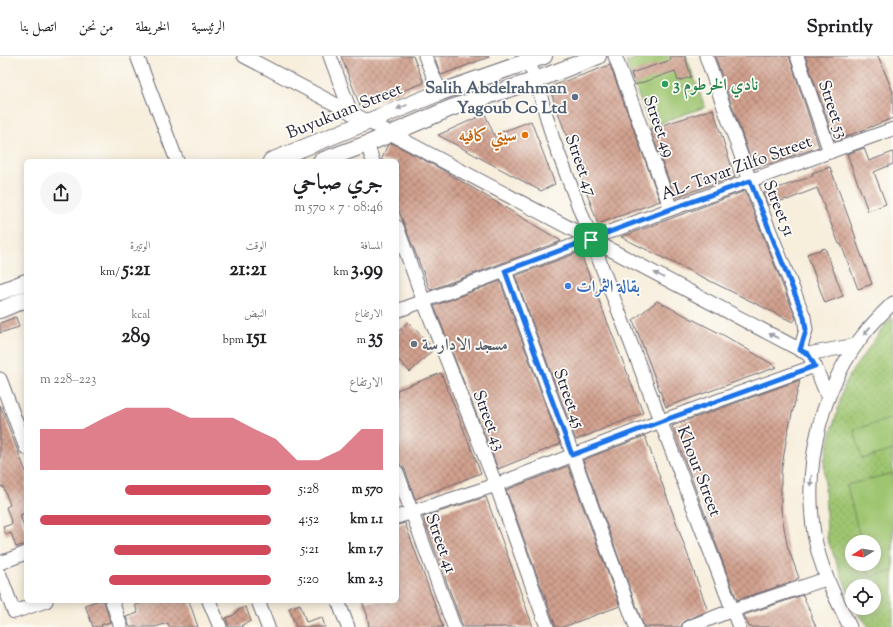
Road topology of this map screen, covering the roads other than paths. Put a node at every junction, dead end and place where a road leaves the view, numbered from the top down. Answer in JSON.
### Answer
{"nodes":[{"id":1,"x":137,"y":56,"type":"edge"},
{"id":2,"x":244,"y":56,"type":"edge"},
{"id":3,"x":330,"y":56,"type":"edge"},
{"id":4,"x":425,"y":56,"type":"edge"},
{"id":5,"x":544,"y":56,"type":"edge"},
{"id":6,"x":598,"y":56,"type":"edge"},
{"id":7,"x":615,"y":56,"type":"edge"},
{"id":8,"x":706,"y":56,"type":"edge"},
{"id":9,"x":797,"y":56,"type":"edge"},
{"id":10,"x":528,"y":59,"type":"edge"},
{"id":11,"x":536,"y":80,"type":"junction"},
{"id":12,"x":441,"y":92,"type":"junction"},
{"id":13,"x":352,"y":113,"type":"junction"},
{"id":14,"x":367,"y":121,"type":"junction"},
{"id":15,"x":893,"y":129,"type":"edge"},
{"id":16,"x":390,"y":133,"type":"junction"},
{"id":17,"x":367,"y":144,"type":"junction"},
{"id":18,"x":830,"y":152,"type":"junction"},
{"id":19,"x":176,"y":159,"type":"edge"},
{"id":20,"x":277,"y":159,"type":"edge"},
{"id":21,"x":326,"y":159,"type":"edge"},
{"id":22,"x":372,"y":159,"type":"edge"},
{"id":23,"x":750,"y":181,"type":"junction"},
{"id":24,"x":671,"y":209,"type":"junction"},
{"id":25,"x":399,"y":233,"type":"edge"},
{"id":26,"x":591,"y":240,"type":"junction"},
{"id":27,"x":505,"y":271,"type":"junction"},
{"id":28,"x":24,"y":283,"type":"edge"},
{"id":29,"x":0,"y":292,"type":"edge"},
{"id":30,"x":24,"y":300,"type":"edge"},
{"id":31,"x":424,"y":302,"type":"junction"},
{"id":32,"x":893,"y":303,"type":"edge"},
{"id":33,"x":0,"y":310,"type":"edge"},
{"id":34,"x":399,"y":310,"type":"edge"},
{"id":35,"x":856,"y":345,"type":"junction"},
{"id":36,"x":808,"y":357,"type":"junction"},
{"id":37,"x":0,"y":379,"type":"edge"},
{"id":38,"x":828,"y":398,"type":"junction"},
{"id":39,"x":662,"y":421,"type":"junction"},
{"id":40,"x":24,"y":443,"type":"edge"},
{"id":41,"x":572,"y":455,"type":"junction"},
{"id":42,"x":399,"y":477,"type":"edge"},
{"id":43,"x":496,"y":485,"type":"junction"},
{"id":44,"x":412,"y":512,"type":"junction"},
{"id":45,"x":399,"y":516,"type":"edge"},
{"id":46,"x":24,"y":554,"type":"edge"},
{"id":47,"x":0,"y":563,"type":"edge"},
{"id":48,"x":0,"y":576,"type":"edge"},
{"id":49,"x":826,"y":579,"type":"junction"},
{"id":50,"x":40,"y":603,"type":"edge"},
{"id":51,"x":113,"y":603,"type":"edge"},
{"id":52,"x":210,"y":603,"type":"edge"},
{"id":53,"x":259,"y":603,"type":"edge"},
{"id":54,"x":339,"y":603,"type":"edge"},
{"id":55,"x":733,"y":610,"type":"junction"},
{"id":56,"x":0,"y":612,"type":"edge"},
{"id":57,"x":14,"y":612,"type":"junction"},
{"id":58,"x":122,"y":627,"type":"edge"},
{"id":59,"x":220,"y":627,"type":"edge"},
{"id":60,"x":268,"y":627,"type":"edge"},
{"id":61,"x":348,"y":627,"type":"edge"},
{"id":62,"x":454,"y":627,"type":"edge"},
{"id":63,"x":547,"y":627,"type":"edge"},
{"id":64,"x":636,"y":627,"type":"edge"},
{"id":65,"x":689,"y":627,"type":"edge"},
{"id":66,"x":739,"y":627,"type":"edge"},
{"id":67,"x":850,"y":627,"type":"edge"}],
"edges":[{"from":1,"to":19,"type":"street"},
{"from":2,"to":13,"type":"street"},
{"from":3,"to":13,"type":"street"},
{"from":4,"to":12,"type":"street"},
{"from":5,"to":10,"type":"main road","name":"Buyukuan Street"},
{"from":6,"to":11,"type":"main road"},
{"from":7,"to":24,"type":"street","name":"Street 49"},
{"from":8,"to":23,"type":"street","name":"Street 51"},
{"from":9,"to":18,"type":"street","name":"Street 53"},
{"from":10,"to":11,"type":"street","name":"Street 47"},
{"from":10,"to":12,"type":"main road","name":"Buyukuan Street"},
{"from":11,"to":16,"type":"main road"},
{"from":11,"to":26,"type":"street","name":"Street 47"},
{"from":12,"to":14,"type":"main road","name":"Buyukuan Street","one_way":true},
{"from":13,"to":14,"type":"street"},
{"from":14,"to":16,"type":"street"},
{"from":14,"to":20,"type":"main road","name":"Buyukuan Street"},
{"from":15,"to":18,"type":"street","name":"AL- Tayar Zilfo Street"},
{"from":16,"to":17,"type":"main road"},
{"from":16,"to":26,"type":"street"},
{"from":17,"to":21,"type":"main road"},
{"from":17,"to":22,"type":"street"},
{"from":18,"to":23,"type":"street","name":"AL- Tayar Zilfo Street"},
{"from":23,"to":24,"type":"street","name":"AL- Tayar Zilfo Street"},
{"from":23,"to":36,"type":"street","name":"Street 51"},
{"from":24,"to":26,"type":"street","name":"AL- Tayar Zilfo Street"},
{"from":25,"to":31,"type":"street","name":"Street 43"},
{"from":26,"to":27,"type":"street","name":"AL- Tayar Zilfo Street"},
{"from":36,"to":26,"type":"street","one_way":true},
{"from":26,"to":39,"type":"street","name":"Khour Street"},
{"from":27,"to":31,"type":"street","name":"AL- Tayar Zilfo Street"},
{"from":27,"to":41,"type":"street","name":"Street 45"},
{"from":28,"to":29,"type":"main road"},
{"from":30,"to":33,"type":"main road"},
{"from":31,"to":34,"type":"street","name":"AL- Tayar Zilfo Street"},
{"from":31,"to":43,"type":"street","name":"Street 43"},
{"from":32,"to":35,"type":"street","one_way":true},
{"from":35,"to":36,"type":"street"},
{"from":35,"to":38,"type":"street"},
{"from":36,"to":38,"type":"street"},
{"from":36,"to":39,"type":"street"},
{"from":37,"to":40,"type":"street"},
{"from":38,"to":49,"type":"street","one_way":true},
{"from":39,"to":41,"type":"street"},
{"from":39,"to":55,"type":"street","name":"Khour Street"},
{"from":41,"to":43,"type":"street"},
{"from":41,"to":64,"type":"street","name":"Street 45"},
{"from":42,"to":44,"type":"street","name":"Street 41"},
{"from":43,"to":44,"type":"street"},
{"from":43,"to":63,"type":"street","name":"Street 43"},
{"from":44,"to":45,"type":"street"},
{"from":44,"to":62,"type":"street","name":"Street 41"},
{"from":46,"to":47,"type":"street"},
{"from":48,"to":57,"type":"street"},
{"from":49,"to":55,"type":"street"},
{"from":49,"to":67,"type":"street"},
{"from":50,"to":57,"type":"street"},
{"from":51,"to":58,"type":"street"},
{"from":52,"to":59,"type":"street"},
{"from":53,"to":60,"type":"street"},
{"from":54,"to":61,"type":"street"},
{"from":55,"to":65,"type":"street"},
{"from":55,"to":66,"type":"street","name":"Khour Street"},
{"from":56,"to":57,"type":"street"}]}
